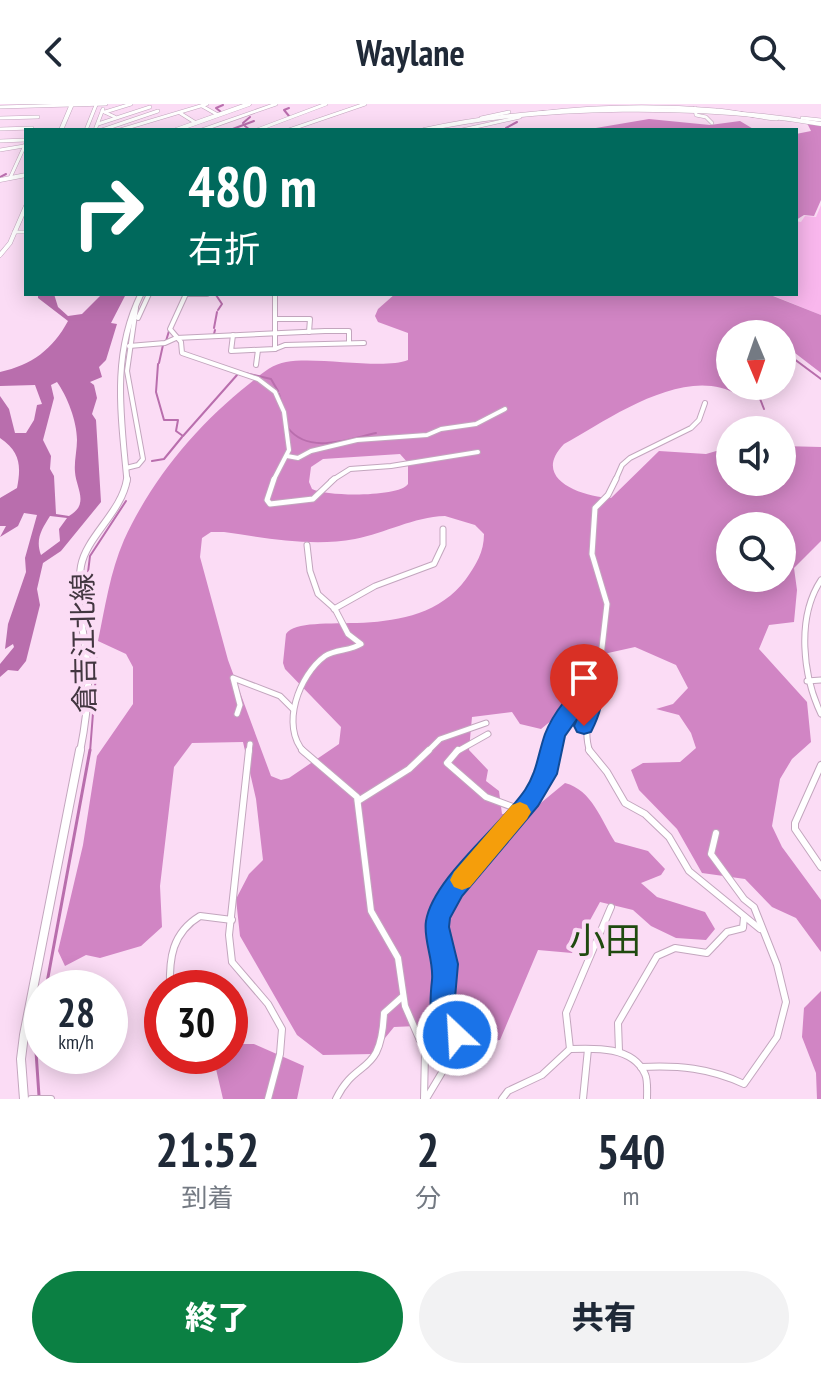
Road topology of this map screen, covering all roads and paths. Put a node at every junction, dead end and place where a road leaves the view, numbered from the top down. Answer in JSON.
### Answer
{"nodes":[{"id":1,"x":70,"y":104,"type":"edge"},
{"id":2,"x":101,"y":104,"type":"edge"},
{"id":3,"x":131,"y":104,"type":"edge"},
{"id":4,"x":145,"y":104,"type":"edge"},
{"id":5,"x":207,"y":104,"type":"edge"},
{"id":6,"x":249,"y":104,"type":"edge"},
{"id":7,"x":276,"y":104,"type":"edge"},
{"id":8,"x":284,"y":104,"type":"edge"},
{"id":9,"x":326,"y":104,"type":"edge"},
{"id":10,"x":365,"y":104,"type":"edge"},
{"id":11,"x":43,"y":105,"type":"edge"},
{"id":12,"x":670,"y":105,"type":"edge"},
{"id":13,"x":27,"y":106,"type":"junction"},
{"id":14,"x":201,"y":106,"type":"junction"},
{"id":15,"x":638,"y":106,"type":"junction"},
{"id":16,"x":645,"y":106,"type":"junction"},
{"id":17,"x":702,"y":106,"type":"edge"},
{"id":18,"x":0,"y":107,"type":"edge"},
{"id":19,"x":150,"y":107,"type":"junction"},
{"id":20,"x":695,"y":108,"type":"junction"},
{"id":21,"x":717,"y":108,"type":"junction"},
{"id":22,"x":652,"y":110,"type":"dead end"},
{"id":23,"x":158,"y":111,"type":"junction"},
{"id":24,"x":104,"y":112,"type":"junction"},
{"id":25,"x":509,"y":112,"type":"junction"},
{"id":26,"x":742,"y":112,"type":"junction"},
{"id":27,"x":180,"y":113,"type":"junction"},
{"id":28,"x":169,"y":116,"type":"junction"},
{"id":29,"x":217,"y":116,"type":"junction"},
{"id":30,"x":21,"y":117,"type":"junction"},
{"id":31,"x":38,"y":117,"type":"junction"},
{"id":32,"x":0,"y":118,"type":"edge"},
{"id":33,"x":116,"y":118,"type":"junction"},
{"id":34,"x":125,"y":122,"type":"junction"},
{"id":35,"x":196,"y":123,"type":"junction"},
{"id":36,"x":712,"y":123,"type":"dead end"},
{"id":37,"x":821,"y":123,"type":"edge"},
{"id":38,"x":98,"y":124,"type":"junction"},
{"id":39,"x":222,"y":124,"type":"junction"},
{"id":40,"x":133,"y":126,"type":"junction"},
{"id":41,"x":476,"y":127,"type":"junction"},
{"id":42,"x":32,"y":128,"type":"edge"},
{"id":43,"x":60,"y":128,"type":"edge"},
{"id":44,"x":87,"y":128,"type":"edge"},
{"id":45,"x":96,"y":128,"type":"edge"},
{"id":46,"x":108,"y":128,"type":"edge"},
{"id":47,"x":126,"y":128,"type":"edge"},
{"id":48,"x":137,"y":128,"type":"edge"},
{"id":49,"x":182,"y":128,"type":"edge"},
{"id":50,"x":209,"y":128,"type":"edge"},
{"id":51,"x":215,"y":128,"type":"edge"},
{"id":52,"x":262,"y":128,"type":"edge"},
{"id":53,"x":295,"y":128,"type":"edge"},
{"id":54,"x":433,"y":128,"type":"edge"},
{"id":55,"x":471,"y":128,"type":"edge"},
{"id":56,"x":0,"y":129,"type":"edge"},
{"id":57,"x":24,"y":129,"type":"edge"},
{"id":58,"x":0,"y":141,"type":"edge"},
{"id":59,"x":24,"y":143,"type":"edge"},
{"id":60,"x":24,"y":144,"type":"edge"},
{"id":61,"x":24,"y":147,"type":"edge"},
{"id":62,"x":0,"y":150,"type":"edge"},
{"id":63,"x":24,"y":175,"type":"edge"},
{"id":64,"x":10,"y":178,"type":"junction"},
{"id":65,"x":0,"y":180,"type":"edge"},
{"id":66,"x":21,"y":232,"type":"edge"},
{"id":67,"x":1,"y":257,"type":"edge"},
{"id":68,"x":140,"y":296,"type":"edge"},
{"id":69,"x":148,"y":296,"type":"edge"},
{"id":70,"x":185,"y":296,"type":"edge"},
{"id":71,"x":275,"y":296,"type":"edge"},
{"id":72,"x":135,"y":303,"type":"junction"},
{"id":73,"x":277,"y":319,"type":"junction"},
{"id":74,"x":135,"y":321,"type":"junction"},
{"id":75,"x":309,"y":332,"type":"junction"},
{"id":76,"x":275,"y":333,"type":"junction"},
{"id":77,"x":233,"y":335,"type":"junction"},
{"id":78,"x":176,"y":338,"type":"junction"},
{"id":79,"x":349,"y":343,"type":"junction"},
{"id":80,"x":364,"y":343,"type":"dead end"},
{"id":81,"x":129,"y":346,"type":"junction"},
{"id":82,"x":275,"y":349,"type":"junction"},
{"id":83,"x":258,"y":350,"type":"junction"},
{"id":84,"x":256,"y":365,"type":"dead end"},
{"id":85,"x":705,"y":403,"type":"dead end"},
{"id":86,"x":505,"y":409,"type":"dead end"},
{"id":87,"x":478,"y":452,"type":"dead end"},
{"id":88,"x":287,"y":456,"type":"junction"},
{"id":89,"x":126,"y":468,"type":"junction"},
{"id":90,"x":443,"y":529,"type":"dead end"},
{"id":91,"x":307,"y":545,"type":"dead end"},
{"id":92,"x":821,"y":580,"type":"edge"},
{"id":93,"x":334,"y":609,"type":"junction"},
{"id":94,"x":821,"y":680,"type":"edge"},
{"id":95,"x":807,"y":681,"type":"junction"},
{"id":96,"x":591,"y":687,"type":"junction"},
{"id":97,"x":294,"y":710,"type":"junction"},
{"id":98,"x":237,"y":714,"type":"dead end"},
{"id":99,"x":821,"y":714,"type":"edge"},
{"id":100,"x":486,"y":723,"type":"dead end"},
{"id":101,"x":488,"y":734,"type":"dead end"},
{"id":102,"x":250,"y":744,"type":"dead end"},
{"id":103,"x":821,"y":765,"type":"edge"},
{"id":104,"x":358,"y":801,"type":"junction"},
{"id":105,"x":521,"y":810,"type":"junction"},
{"id":106,"x":716,"y":833,"type":"dead end"},
{"id":107,"x":821,"y":867,"type":"edge"},
{"id":108,"x":611,"y":907,"type":"dead end"},
{"id":109,"x":744,"y":916,"type":"junction"},
{"id":110,"x":232,"y":920,"type":"junction"},
{"id":111,"x":761,"y":929,"type":"junction"},
{"id":112,"x":170,"y":970,"type":"edge"},
{"id":113,"x":403,"y":996,"type":"junction"},
{"id":114,"x":570,"y":1049,"type":"junction"},
{"id":115,"x":588,"y":1049,"type":"junction"},
{"id":116,"x":619,"y":1051,"type":"junction"},
{"id":117,"x":641,"y":1067,"type":"junction"},
{"id":118,"x":24,"y":1099,"type":"edge"},
{"id":119,"x":31,"y":1099,"type":"edge"},
{"id":120,"x":51,"y":1099,"type":"edge"},
{"id":121,"x":268,"y":1099,"type":"edge"},
{"id":122,"x":336,"y":1099,"type":"edge"},
{"id":123,"x":425,"y":1099,"type":"edge"},
{"id":124,"x":502,"y":1099,"type":"edge"},
{"id":125,"x":583,"y":1099,"type":"edge"},
{"id":126,"x":647,"y":1099,"type":"edge"}],
"edges":[{"from":1,"to":2,"type":"street"},
{"from":1,"to":11,"type":"street"},
{"from":1,"to":43,"type":"highway"},
{"from":2,"to":24,"type":"street"},
{"from":2,"to":44,"type":"street"},
{"from":3,"to":24,"type":"street"},
{"from":4,"to":19,"type":"street"},
{"from":5,"to":14,"type":"street"},
{"from":6,"to":29,"type":"main road"},
{"from":7,"to":39,"type":"street"},
{"from":8,"to":39,"type":"street"},
{"from":9,"to":52,"type":"street"},
{"from":10,"to":53,"type":"street"},
{"from":11,"to":13,"type":"street"},
{"from":11,"to":31,"type":"street"},
{"from":12,"to":15,"type":"street"},
{"from":12,"to":17,"type":"main road"},
{"from":12,"to":25,"type":"main road"},
{"from":13,"to":18,"type":"street"},
{"from":13,"to":30,"type":"street"},
{"from":14,"to":27,"type":"street"},
{"from":14,"to":29,"type":"street"},
{"from":15,"to":16,"type":"street"},
{"from":15,"to":41,"type":"street"},
{"from":16,"to":20,"type":"street"},
{"from":16,"to":22,"type":"street"},
{"from":17,"to":21,"type":"main road"},
{"from":19,"to":23,"type":"street"},
{"from":19,"to":33,"type":"street"},
{"from":20,"to":26,"type":"street"},
{"from":20,"to":36,"type":"street"},
{"from":21,"to":26,"type":"street"},
{"from":21,"to":37,"type":"main road"},
{"from":23,"to":28,"type":"street"},
{"from":23,"to":34,"type":"street"},
{"from":24,"to":33,"type":"street"},
{"from":24,"to":38,"type":"street"},
{"from":25,"to":41,"type":"street"},
{"from":25,"to":54,"type":"main road"},
{"from":26,"to":37,"type":"street"},
{"from":27,"to":28,"type":"street"},
{"from":27,"to":35,"type":"street"},
{"from":28,"to":40,"type":"street"},
{"from":29,"to":35,"type":"main road"},
{"from":29,"to":39,"type":"street"},
{"from":30,"to":31,"type":"street"},
{"from":30,"to":32,"type":"street"},
{"from":31,"to":42,"type":"street"},
{"from":33,"to":34,"type":"street"},
{"from":33,"to":38,"type":"street"},
{"from":34,"to":40,"type":"street"},
{"from":34,"to":46,"type":"street"},
{"from":35,"to":49,"type":"main road"},
{"from":38,"to":45,"type":"street"},
{"from":39,"to":50,"type":"street"},
{"from":39,"to":51,"type":"street"},
{"from":40,"to":47,"type":"street"},
{"from":40,"to":48,"type":"street"},
{"from":41,"to":55,"type":"street"},
{"from":56,"to":57,"type":"street"},
{"from":58,"to":59,"type":"street"},
{"from":60,"to":62,"type":"street"},
{"from":61,"to":64,"type":"street"},
{"from":63,"to":64,"type":"main road"},
{"from":64,"to":65,"type":"main road"},
{"from":66,"to":67,"type":"highway"},
{"from":68,"to":72,"type":"main road","name":"倉吉江北線"},
{"from":69,"to":74,"type":"street"},
{"from":70,"to":78,"type":"street"},
{"from":71,"to":73,"type":"street"},
{"from":72,"to":74,"type":"street"},
{"from":72,"to":89,"type":"main road","name":"倉吉江北線"},
{"from":73,"to":75,"type":"street"},
{"from":73,"to":76,"type":"street"},
{"from":74,"to":81,"type":"street"},
{"from":75,"to":76,"type":"street"},
{"from":75,"to":79,"type":"street"},
{"from":76,"to":77,"type":"street"},
{"from":76,"to":82,"type":"street"},
{"from":77,"to":78,"type":"street"},
{"from":77,"to":83,"type":"street"},
{"from":78,"to":81,"type":"street"},
{"from":78,"to":88,"type":"street"},
{"from":79,"to":80,"type":"street"},
{"from":79,"to":82,"type":"street"},
{"from":81,"to":89,"type":"street"},
{"from":82,"to":83,"type":"street"},
{"from":83,"to":84,"type":"street"},
{"from":85,"to":96,"type":"street"},
{"from":86,"to":88,"type":"street"},
{"from":87,"to":88,"type":"street"},
{"from":89,"to":118,"type":"main road","name":"倉吉江北線"},
{"from":90,"to":93,"type":"street"},
{"from":91,"to":93,"type":"street"},
{"from":92,"to":95,"type":"street"},
{"from":93,"to":97,"type":"street"},
{"from":94,"to":95,"type":"street"},
{"from":95,"to":99,"type":"street"},
{"from":96,"to":105,"type":"street"},
{"from":96,"to":109,"type":"street"},
{"from":97,"to":98,"type":"street"},
{"from":97,"to":104,"type":"street"},
{"from":100,"to":104,"type":"street"},
{"from":101,"to":105,"type":"street"},
{"from":102,"to":110,"type":"street"},
{"from":103,"to":107,"type":"street"},
{"from":104,"to":113,"type":"street"},
{"from":105,"to":123,"type":"street"},
{"from":106,"to":111,"type":"street"},
{"from":108,"to":114,"type":"street"},
{"from":109,"to":111,"type":"street"},
{"from":109,"to":116,"type":"street"},
{"from":110,"to":112,"type":"street"},
{"from":110,"to":121,"type":"street"},
{"from":111,"to":117,"type":"street"},
{"from":113,"to":122,"type":"street"},
{"from":113,"to":123,"type":"street"},
{"from":114,"to":115,"type":"street"},
{"from":114,"to":124,"type":"street"},
{"from":115,"to":116,"type":"street"},
{"from":115,"to":125,"type":"street"},
{"from":116,"to":117,"type":"street"},
{"from":117,"to":126,"type":"street"},
{"from":119,"to":120,"type":"street"}]}
